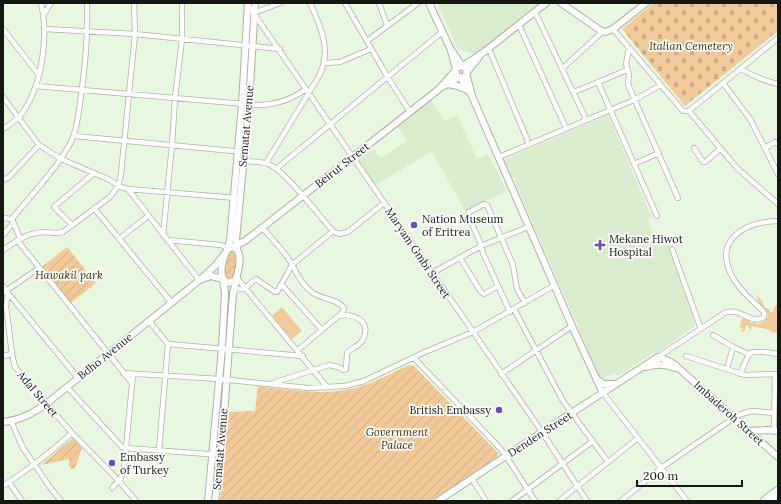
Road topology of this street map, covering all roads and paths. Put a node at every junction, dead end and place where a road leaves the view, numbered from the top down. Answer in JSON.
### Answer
{"nodes":[{"id":1,"x":41,"y":3,"type":"edge"},
{"id":2,"x":51,"y":3,"type":"edge"},
{"id":3,"x":87,"y":3,"type":"edge"},
{"id":4,"x":134,"y":3,"type":"edge"},
{"id":5,"x":182,"y":3,"type":"edge"},
{"id":6,"x":280,"y":3,"type":"edge"},
{"id":7,"x":310,"y":3,"type":"edge"},
{"id":8,"x":345,"y":3,"type":"edge"},
{"id":9,"x":379,"y":3,"type":"edge"},
{"id":10,"x":418,"y":3,"type":"edge"},
{"id":11,"x":429,"y":3,"type":"edge"},
{"id":12,"x":546,"y":3,"type":"edge"},
{"id":13,"x":562,"y":3,"type":"edge"},
{"id":14,"x":646,"y":3,"type":"edge"},
{"id":15,"x":250,"y":4,"type":"edge"},
{"id":16,"x":535,"y":12,"type":"junction"},
{"id":17,"x":254,"y":13,"type":"junction"},
{"id":18,"x":44,"y":14,"type":"junction"},
{"id":19,"x":387,"y":25,"type":"junction"},
{"id":20,"x":519,"y":25,"type":"junction"},
{"id":21,"x":3,"y":29,"type":"edge"},
{"id":22,"x":44,"y":29,"type":"junction"},
{"id":23,"x":613,"y":29,"type":"junction"},
{"id":24,"x":87,"y":31,"type":"junction"},
{"id":25,"x":442,"y":32,"type":"junction"},
{"id":26,"x":602,"y":32,"type":"junction"},
{"id":27,"x":135,"y":34,"type":"junction"},
{"id":28,"x":778,"y":38,"type":"edge"},
{"id":29,"x":182,"y":39,"type":"junction"},
{"id":30,"x":367,"y":41,"type":"junction"},
{"id":31,"x":246,"y":45,"type":"junction"},
{"id":32,"x":253,"y":46,"type":"junction"},
{"id":33,"x":450,"y":48,"type":"junction"},
{"id":34,"x":629,"y":48,"type":"junction"},
{"id":35,"x":280,"y":49,"type":"junction"},
{"id":36,"x":371,"y":49,"type":"junction"},
{"id":37,"x":489,"y":49,"type":"junction"},
{"id":38,"x":324,"y":63,"type":"junction"},
{"id":39,"x":563,"y":68,"type":"junction"},
{"id":40,"x":464,"y":69,"type":"junction"},
{"id":41,"x":741,"y":69,"type":"junction"},
{"id":42,"x":455,"y":70,"type":"junction"},
{"id":43,"x":627,"y":70,"type":"junction"},
{"id":44,"x":39,"y":75,"type":"junction"},
{"id":45,"x":387,"y":76,"type":"junction"},
{"id":46,"x":459,"y":77,"type":"junction"},
{"id":47,"x":598,"y":82,"type":"junction"},
{"id":48,"x":723,"y":83,"type":"junction"},
{"id":49,"x":448,"y":84,"type":"junction"},
{"id":50,"x":778,"y":84,"type":"edge"},
{"id":51,"x":661,"y":85,"type":"junction"},
{"id":52,"x":36,"y":86,"type":"junction"},
{"id":53,"x":439,"y":89,"type":"junction"},
{"id":54,"x":82,"y":90,"type":"junction"},
{"id":55,"x":308,"y":91,"type":"junction"},
{"id":56,"x":574,"y":92,"type":"junction"},
{"id":57,"x":128,"y":94,"type":"junction"},
{"id":58,"x":470,"y":94,"type":"junction"},
{"id":59,"x":3,"y":97,"type":"edge"},
{"id":60,"x":175,"y":98,"type":"junction"},
{"id":61,"x":634,"y":100,"type":"junction"},
{"id":62,"x":245,"y":104,"type":"junction"},
{"id":63,"x":610,"y":109,"type":"junction"},
{"id":64,"x":689,"y":111,"type":"junction"},
{"id":65,"x":410,"y":112,"type":"junction"},
{"id":66,"x":19,"y":118,"type":"junction"},
{"id":67,"x":586,"y":119,"type":"junction"},
{"id":68,"x":330,"y":124,"type":"junction"},
{"id":69,"x":566,"y":128,"type":"junction"},
{"id":70,"x":3,"y":129,"type":"edge"},
{"id":71,"x":74,"y":136,"type":"junction"},
{"id":72,"x":124,"y":142,"type":"junction"},
{"id":73,"x":529,"y":144,"type":"junction"},
{"id":74,"x":778,"y":144,"type":"edge"},
{"id":75,"x":39,"y":145,"type":"junction"},
{"id":76,"x":172,"y":145,"type":"junction"},
{"id":77,"x":694,"y":148,"type":"dead end"},
{"id":78,"x":765,"y":148,"type":"junction"},
{"id":79,"x":720,"y":149,"type":"junction"},
{"id":80,"x":241,"y":151,"type":"junction"},
{"id":81,"x":659,"y":153,"type":"junction"},
{"id":82,"x":353,"y":156,"type":"junction"},
{"id":83,"x":499,"y":157,"type":"junction"},
{"id":84,"x":61,"y":159,"type":"junction"},
{"id":85,"x":243,"y":161,"type":"junction"},
{"id":86,"x":266,"y":163,"type":"junction"},
{"id":87,"x":634,"y":164,"type":"junction"},
{"id":88,"x":277,"y":168,"type":"junction"},
{"id":89,"x":94,"y":173,"type":"junction"},
{"id":90,"x":778,"y":174,"type":"edge"},
{"id":91,"x":3,"y":180,"type":"edge"},
{"id":92,"x":118,"y":186,"type":"junction"},
{"id":93,"x":128,"y":189,"type":"junction"},
{"id":94,"x":168,"y":192,"type":"junction"},
{"id":95,"x":302,"y":196,"type":"junction"},
{"id":96,"x":237,"y":198,"type":"junction"},
{"id":97,"x":678,"y":198,"type":"dead end"},
{"id":98,"x":384,"y":203,"type":"junction"},
{"id":99,"x":778,"y":204,"type":"edge"},
{"id":100,"x":94,"y":208,"type":"junction"},
{"id":101,"x":148,"y":216,"type":"junction"},
{"id":102,"x":657,"y":216,"type":"dead end"},
{"id":103,"x":3,"y":218,"type":"edge"},
{"id":104,"x":12,"y":221,"type":"junction"},
{"id":105,"x":778,"y":221,"type":"edge"},
{"id":106,"x":72,"y":225,"type":"junction"},
{"id":107,"x":262,"y":227,"type":"junction"},
{"id":108,"x":528,"y":227,"type":"junction"},
{"id":109,"x":332,"y":232,"type":"junction"},
{"id":110,"x":3,"y":235,"type":"edge"},
{"id":111,"x":163,"y":235,"type":"junction"},
{"id":112,"x":502,"y":237,"type":"junction"},
{"id":113,"x":18,"y":239,"type":"junction"},
{"id":114,"x":119,"y":239,"type":"junction"},
{"id":115,"x":167,"y":240,"type":"junction"},
{"id":116,"x":481,"y":246,"type":"junction"},
{"id":117,"x":233,"y":249,"type":"junction"},
{"id":118,"x":672,"y":249,"type":"dead end"},
{"id":119,"x":3,"y":250,"type":"edge"},
{"id":120,"x":460,"y":258,"type":"junction"},
{"id":121,"x":292,"y":265,"type":"junction"},
{"id":122,"x":39,"y":268,"type":"junction"},
{"id":123,"x":432,"y":273,"type":"junction"},
{"id":124,"x":236,"y":278,"type":"junction"},
{"id":125,"x":223,"y":279,"type":"junction"},
{"id":126,"x":200,"y":280,"type":"junction"},
{"id":127,"x":282,"y":285,"type":"junction"},
{"id":128,"x":555,"y":285,"type":"junction"},
{"id":129,"x":3,"y":286,"type":"edge"},
{"id":130,"x":498,"y":286,"type":"junction"},
{"id":131,"x":244,"y":289,"type":"junction"},
{"id":132,"x":6,"y":292,"type":"edge"},
{"id":133,"x":233,"y":293,"type":"junction"},
{"id":134,"x":171,"y":302,"type":"junction"},
{"id":135,"x":525,"y":303,"type":"junction"},
{"id":136,"x":512,"y":310,"type":"junction"},
{"id":137,"x":338,"y":316,"type":"junction"},
{"id":138,"x":149,"y":321,"type":"junction"},
{"id":139,"x":572,"y":326,"type":"junction"},
{"id":140,"x":701,"y":329,"type":"junction"},
{"id":141,"x":322,"y":330,"type":"junction"},
{"id":142,"x":473,"y":332,"type":"junction"},
{"id":143,"x":713,"y":335,"type":"dead end"},
{"id":144,"x":168,"y":344,"type":"junction"},
{"id":145,"x":733,"y":347,"type":"junction"},
{"id":146,"x":225,"y":349,"type":"junction"},
{"id":147,"x":298,"y":350,"type":"junction"},
{"id":148,"x":536,"y":350,"type":"junction"},
{"id":149,"x":108,"y":353,"type":"junction"},
{"id":150,"x":12,"y":354,"type":"junction"},
{"id":151,"x":749,"y":354,"type":"junction"},
{"id":152,"x":778,"y":354,"type":"edge"},
{"id":153,"x":3,"y":356,"type":"edge"},
{"id":154,"x":303,"y":356,"type":"junction"},
{"id":155,"x":686,"y":356,"type":"dead end"},
{"id":156,"x":414,"y":358,"type":"junction"},
{"id":157,"x":662,"y":360,"type":"junction"},
{"id":158,"x":313,"y":369,"type":"junction"},
{"id":159,"x":727,"y":369,"type":"junction"},
{"id":160,"x":123,"y":373,"type":"junction"},
{"id":161,"x":133,"y":374,"type":"junction"},
{"id":162,"x":501,"y":374,"type":"junction"},
{"id":163,"x":740,"y":374,"type":"junction"},
{"id":164,"x":165,"y":375,"type":"junction"},
{"id":165,"x":777,"y":375,"type":"edge"},
{"id":166,"x":78,"y":378,"type":"junction"},
{"id":167,"x":222,"y":379,"type":"junction"},
{"id":168,"x":596,"y":379,"type":"junction"},
{"id":169,"x":132,"y":383,"type":"junction"},
{"id":170,"x":272,"y":383,"type":"junction"},
{"id":171,"x":617,"y":384,"type":"junction"},
{"id":172,"x":67,"y":387,"type":"junction"},
{"id":173,"x":327,"y":387,"type":"junction"},
{"id":174,"x":603,"y":393,"type":"junction"},
{"id":175,"x":46,"y":404,"type":"junction"},
{"id":176,"x":571,"y":413,"type":"junction"},
{"id":177,"x":776,"y":416,"type":"edge"},
{"id":178,"x":734,"y":418,"type":"junction"},
{"id":179,"x":11,"y":421,"type":"junction"},
{"id":180,"x":3,"y":422,"type":"edge"},
{"id":181,"x":776,"y":430,"type":"edge"},
{"id":182,"x":749,"y":431,"type":"junction"},
{"id":183,"x":542,"y":432,"type":"junction"},
{"id":184,"x":72,"y":434,"type":"junction"},
{"id":185,"x":638,"y":438,"type":"junction"},
{"id":186,"x":593,"y":441,"type":"junction"},
{"id":187,"x":126,"y":448,"type":"junction"},
{"id":188,"x":159,"y":450,"type":"junction"},
{"id":189,"x":211,"y":454,"type":"junction"},
{"id":190,"x":221,"y":455,"type":"junction"},
{"id":191,"x":506,"y":456,"type":"junction"},
{"id":192,"x":778,"y":456,"type":"edge"},
{"id":193,"x":608,"y":462,"type":"junction"},
{"id":194,"x":563,"y":464,"type":"junction"},
{"id":195,"x":34,"y":466,"type":"junction"},
{"id":196,"x":662,"y":468,"type":"junction"},
{"id":197,"x":472,"y":479,"type":"junction"},
{"id":198,"x":119,"y":481,"type":"junction"},
{"id":199,"x":9,"y":482,"type":"junction"},
{"id":200,"x":3,"y":486,"type":"edge"},
{"id":201,"x":577,"y":486,"type":"junction"},
{"id":202,"x":112,"y":488,"type":"dead end"},
{"id":203,"x":527,"y":489,"type":"junction"},
{"id":204,"x":778,"y":490,"type":"edge"},
{"id":205,"x":778,"y":497,"type":"edge"},
{"id":206,"x":22,"y":501,"type":"edge"},
{"id":207,"x":61,"y":501,"type":"edge"},
{"id":208,"x":136,"y":501,"type":"edge"},
{"id":209,"x":208,"y":501,"type":"edge"},
{"id":210,"x":215,"y":501,"type":"edge"},
{"id":211,"x":438,"y":501,"type":"edge"},
{"id":212,"x":486,"y":501,"type":"edge"},
{"id":213,"x":512,"y":501,"type":"edge"},
{"id":214,"x":535,"y":501,"type":"edge"},
{"id":215,"x":559,"y":501,"type":"edge"},
{"id":216,"x":587,"y":501,"type":"edge"},
{"id":217,"x":621,"y":501,"type":"edge"},
{"id":218,"x":687,"y":501,"type":"edge"},
{"id":219,"x":764,"y":501,"type":"edge"},
{"id":220,"x":773,"y":501,"type":"edge"}],
"edges":[{"from":1,"to":18,"type":"street"},
{"from":2,"to":18,"type":"street"},
{"from":3,"to":24,"type":"street"},
{"from":4,"to":27,"type":"street"},
{"from":5,"to":29,"type":"street"},
{"from":6,"to":17,"type":"street"},
{"from":7,"to":38,"type":"street"},
{"from":8,"to":30,"type":"street"},
{"from":9,"to":19,"type":"street"},
{"from":10,"to":19,"type":"street"},
{"from":11,"to":25,"type":"main road"},
{"from":12,"to":16,"type":"main road"},
{"from":13,"to":26,"type":"main road"},
{"from":14,"to":23,"type":"main road"},
{"from":15,"to":17,"type":"main road","name":"Sematat Avenue"},
{"from":15,"to":31,"type":"main road","name":"Sematat Avenue"},
{"from":16,"to":20,"type":"main road"},
{"from":16,"to":39,"type":"street"},
{"from":17,"to":32,"type":"main road","name":"Sematat Avenue"},
{"from":17,"to":35,"type":"street","name":"Maryam Gmbi Street"},
{"from":18,"to":22,"type":"street"},
{"from":19,"to":30,"type":"street"},
{"from":20,"to":37,"type":"main road"},
{"from":20,"to":69,"type":"street"},
{"from":21,"to":44,"type":"street"},
{"from":22,"to":24,"type":"street"},
{"from":22,"to":44,"type":"street"},
{"from":23,"to":26,"type":"main road"},
{"from":23,"to":34,"type":"street"},
{"from":24,"to":27,"type":"street"},
{"from":24,"to":54,"type":"street"},
{"from":25,"to":33,"type":"main road"},
{"from":25,"to":45,"type":"street"},
{"from":26,"to":39,"type":"street"},
{"from":27,"to":29,"type":"street"},
{"from":27,"to":57,"type":"street"},
{"from":28,"to":41,"type":"street"},
{"from":29,"to":31,"type":"street"},
{"from":29,"to":60,"type":"street"},
{"from":30,"to":36,"type":"street"},
{"from":31,"to":32,"type":"street"},
{"from":31,"to":62,"type":"main road","name":"Sematat Avenue"},
{"from":32,"to":35,"type":"street"},
{"from":32,"to":62,"type":"main road","name":"Sematat Avenue"},
{"from":33,"to":40,"type":"main road"},
{"from":33,"to":42,"type":"main road"},
{"from":34,"to":43,"type":"street"},
{"from":34,"to":51,"type":"street"},
{"from":35,"to":55,"type":"street","name":"Maryam Gmbi Street"},
{"from":36,"to":38,"type":"street"},
{"from":36,"to":45,"type":"street"},
{"from":37,"to":40,"type":"main road"},
{"from":37,"to":73,"type":"street"},
{"from":38,"to":55,"type":"street"},
{"from":39,"to":56,"type":"street"},
{"from":40,"to":42,"type":"main road"},
{"from":40,"to":46,"type":"main road"},
{"from":40,"to":58,"type":"main road"},
{"from":41,"to":48,"type":"street"},
{"from":41,"to":50,"type":"street"},
{"from":42,"to":46,"type":"main road"},
{"from":42,"to":53,"type":"main road"},
{"from":43,"to":47,"type":"street"},
{"from":43,"to":61,"type":"street"},
{"from":44,"to":52,"type":"street"},
{"from":45,"to":65,"type":"street"},
{"from":45,"to":68,"type":"street"},
{"from":46,"to":49,"type":"main road"},
{"from":46,"to":58,"type":"main road"},
{"from":47,"to":56,"type":"street"},
{"from":47,"to":63,"type":"street"},
{"from":48,"to":64,"type":"street"},
{"from":48,"to":78,"type":"street"},
{"from":49,"to":53,"type":"main road"},
{"from":49,"to":58,"type":"main road"},
{"from":51,"to":61,"type":"street"},
{"from":51,"to":64,"type":"street"},
{"from":52,"to":54,"type":"street"},
{"from":52,"to":66,"type":"street"},
{"from":53,"to":65,"type":"main road","name":"Beirut Street"},
{"from":54,"to":57,"type":"street"},
{"from":54,"to":71,"type":"street"},
{"from":55,"to":62,"type":"street"},
{"from":55,"to":68,"type":"street","name":"Maryam Gmbi Street"},
{"from":55,"to":86,"type":"street"},
{"from":56,"to":67,"type":"street"},
{"from":57,"to":60,"type":"street"},
{"from":57,"to":72,"type":"street"},
{"from":58,"to":83,"type":"main road"},
{"from":59,"to":66,"type":"street"},
{"from":60,"to":62,"type":"street"},
{"from":60,"to":76,"type":"street"},
{"from":61,"to":63,"type":"street"},
{"from":61,"to":81,"type":"street"},
{"from":62,"to":80,"type":"main road","name":"Sematat Avenue"},
{"from":63,"to":67,"type":"street"},
{"from":63,"to":87,"type":"street"},
{"from":64,"to":79,"type":"street"},
{"from":65,"to":82,"type":"main road","name":"Beirut Street"},
{"from":66,"to":70,"type":"street"},
{"from":66,"to":75,"type":"street"},
{"from":67,"to":69,"type":"street"},
{"from":68,"to":82,"type":"street","name":"Maryam Gmbi Street"},
{"from":68,"to":88,"type":"street"},
{"from":69,"to":73,"type":"street"},
{"from":71,"to":72,"type":"street"},
{"from":71,"to":84,"type":"street"},
{"from":72,"to":76,"type":"street"},
{"from":72,"to":92,"type":"street"},
{"from":73,"to":83,"type":"street"},
{"from":74,"to":78,"type":"street"},
{"from":75,"to":84,"type":"street"},
{"from":75,"to":91,"type":"street"},
{"from":76,"to":80,"type":"street"},
{"from":76,"to":94,"type":"street"},
{"from":77,"to":79,"type":"street"},
{"from":78,"to":90,"type":"street"},
{"from":79,"to":99,"type":"street"},
{"from":80,"to":85,"type":"main road","name":"Sematat Avenue"},
{"from":80,"to":96,"type":"main road","name":"Sematat Avenue"},
{"from":81,"to":87,"type":"street"},
{"from":81,"to":97,"type":"street"},
{"from":82,"to":95,"type":"main road","name":"Beirut Street"},
{"from":82,"to":98,"type":"street","name":"Maryam Gmbi Street"},
{"from":83,"to":108,"type":"main road"},
{"from":84,"to":89,"type":"street"},
{"from":84,"to":104,"type":"street"},
{"from":85,"to":86,"type":"street"},
{"from":85,"to":96,"type":"main road","name":"Sematat Avenue"},
{"from":86,"to":88,"type":"street"},
{"from":87,"to":102,"type":"street"},
{"from":88,"to":95,"type":"street"},
{"from":89,"to":92,"type":"street"},
{"from":89,"to":106,"type":"street"},
{"from":92,"to":93,"type":"street"},
{"from":92,"to":100,"type":"street"},
{"from":93,"to":94,"type":"street"},
{"from":93,"to":101,"type":"street"},
{"from":94,"to":96,"type":"street"},
{"from":94,"to":111,"type":"street"},
{"from":95,"to":107,"type":"main road","name":"Beirut Street"},
{"from":95,"to":109,"type":"street"},
{"from":96,"to":117,"type":"main road","name":"Sematat Avenue"},
{"from":96,"to":117,"type":"main road","name":"Sematat Avenue"},
{"from":98,"to":109,"type":"street"},
{"from":98,"to":123,"type":"street","name":"Maryam Gmbi Street"},
{"from":100,"to":106,"type":"street"},
{"from":100,"to":114,"type":"street"},
{"from":101,"to":111,"type":"street"},
{"from":101,"to":114,"type":"street"},
{"from":103,"to":104,"type":"street"},
{"from":104,"to":110,"type":"street"},
{"from":104,"to":113,"type":"street"},
{"from":105,"to":140,"type":"street","name":"Denden Street"},
{"from":106,"to":113,"type":"street"},
{"from":107,"to":117,"type":"main road","name":"Beirut Street"},
{"from":107,"to":121,"type":"street"},
{"from":108,"to":112,"type":"street"},
{"from":108,"to":128,"type":"main road"},
{"from":109,"to":121,"type":"street"},
{"from":111,"to":115,"type":"street"},
{"from":112,"to":116,"type":"street"},
{"from":112,"to":116,"type":"street"},
{"from":112,"to":135,"type":"street"},
{"from":113,"to":119,"type":"street"},
{"from":113,"to":122,"type":"street"},
{"from":114,"to":134,"type":"street"},
{"from":115,"to":117,"type":"street"},
{"from":115,"to":126,"type":"street"},
{"from":116,"to":120,"type":"street"},
{"from":116,"to":130,"type":"street"},
{"from":117,"to":124,"type":"main road","name":"Sematat Avenue"},
{"from":117,"to":125,"type":"main road","name":"Sematat Avenue"},
{"from":117,"to":126,"type":"main road","name":"Bdho Avenue"},
{"from":118,"to":140,"type":"street"},
{"from":120,"to":123,"type":"street"},
{"from":120,"to":130,"type":"street"},
{"from":121,"to":127,"type":"street"},
{"from":121,"to":137,"type":"street"},
{"from":122,"to":132,"type":"street"},
{"from":122,"to":149,"type":"street"},
{"from":123,"to":142,"type":"street","name":"Maryam Gmbi Street"},
{"from":124,"to":125,"type":"main road"},
{"from":124,"to":131,"type":"street"},
{"from":124,"to":133,"type":"main road","name":"Sematat Avenue"},
{"from":125,"to":126,"type":"main road"},
{"from":125,"to":146,"type":"main road","name":"Sematat Avenue"},
{"from":126,"to":134,"type":"main road","name":"Bdho Avenue"},
{"from":127,"to":131,"type":"street"},
{"from":127,"to":141,"type":"street"},
{"from":128,"to":135,"type":"street"},
{"from":128,"to":139,"type":"main road"},
{"from":129,"to":132,"type":"street"},
{"from":130,"to":136,"type":"street"},
{"from":131,"to":133,"type":"street"},
{"from":131,"to":147,"type":"street"},
{"from":132,"to":150,"type":"street","name":"Adal Street"},
{"from":132,"to":166,"type":"street"},
{"from":133,"to":146,"type":"main road","name":"Sematat Avenue"},
{"from":134,"to":138,"type":"main road","name":"Bdho Avenue"},
{"from":135,"to":136,"type":"street"},
{"from":136,"to":142,"type":"street"},
{"from":136,"to":148,"type":"street"},
{"from":137,"to":141,"type":"street"},
{"from":137,"to":158,"type":"street"},
{"from":138,"to":144,"type":"street"},
{"from":138,"to":149,"type":"main road","name":"Bdho Avenue"},
{"from":139,"to":148,"type":"street"},
{"from":139,"to":168,"type":"main road"},
{"from":140,"to":157,"type":"street","name":"Denden Street"},
{"from":141,"to":147,"type":"street"},
{"from":142,"to":156,"type":"street"},
{"from":142,"to":162,"type":"street","name":"Maryam Gmbi Street"},
{"from":143,"to":145,"type":"street"},
{"from":144,"to":146,"type":"street"},
{"from":144,"to":164,"type":"street"},
{"from":145,"to":151,"type":"street"},
{"from":145,"to":159,"type":"street"},
{"from":146,"to":154,"type":"street"},
{"from":146,"to":167,"type":"main road","name":"Sematat Avenue"},
{"from":147,"to":154,"type":"street"},
{"from":148,"to":162,"type":"street"},
{"from":148,"to":176,"type":"street"},
{"from":149,"to":160,"type":"street"},
{"from":149,"to":166,"type":"main road","name":"Bdho Avenue"},
{"from":150,"to":153,"type":"street"},
{"from":150,"to":175,"type":"street","name":"Adal Street"},
{"from":151,"to":152,"type":"street"},
{"from":151,"to":163,"type":"street"},
{"from":154,"to":158,"type":"street"},
{"from":155,"to":159,"type":"street"},
{"from":156,"to":173,"type":"street"},
{"from":156,"to":191,"type":"street"},
{"from":157,"to":171,"type":"main road","name":"Denden Street"},
{"from":157,"to":178,"type":"main road","name":"Imbaderoh Street"},
{"from":158,"to":170,"type":"street"},
{"from":158,"to":173,"type":"street"},
{"from":159,"to":163,"type":"street"},
{"from":160,"to":161,"type":"street"},
{"from":160,"to":169,"type":"street"},
{"from":161,"to":164,"type":"street"},
{"from":161,"to":169,"type":"street"},
{"from":162,"to":183,"type":"street","name":"Maryam Gmbi Street"},
{"from":163,"to":165,"type":"street"},
{"from":164,"to":167,"type":"street"},
{"from":164,"to":188,"type":"street"},
{"from":165,"to":177,"type":"street"},
{"from":166,"to":172,"type":"main road","name":"Bdho Avenue"},
{"from":167,"to":170,"type":"street"},
{"from":167,"to":189,"type":"main road","name":"Sematat Avenue"},
{"from":167,"to":190,"type":"main road","name":"Sematat Avenue"},
{"from":168,"to":171,"type":"main road"},
{"from":168,"to":174,"type":"main road"},
{"from":169,"to":187,"type":"street"},
{"from":170,"to":173,"type":"street"},
{"from":171,"to":174,"type":"main road","name":"Denden Street"},
{"from":172,"to":175,"type":"main road","name":"Bdho Avenue"},
{"from":172,"to":187,"type":"street"},
{"from":174,"to":176,"type":"main road","name":"Denden Street"},
{"from":174,"to":185,"type":"street"},
{"from":175,"to":179,"type":"main road","name":"Bdho Avenue"},
{"from":175,"to":184,"type":"street","name":"Adal Street"},
{"from":176,"to":183,"type":"main road","name":"Denden Street"},
{"from":176,"to":186,"type":"street"},
{"from":177,"to":178,"type":"street"},
{"from":177,"to":181,"type":"street"},
{"from":178,"to":182,"type":"main road","name":"Imbaderoh Street"},
{"from":178,"to":196,"type":"street"},
{"from":179,"to":180,"type":"main road","name":"Bdho Avenue"},
{"from":179,"to":195,"type":"street"},
{"from":181,"to":182,"type":"main road"},
{"from":182,"to":192,"type":"main road","name":"Imbaderoh Street"},
{"from":183,"to":191,"type":"main road","name":"Denden Street"},
{"from":183,"to":194,"type":"street","name":"Maryam Gmbi Street"},
{"from":184,"to":195,"type":"street"},
{"from":184,"to":198,"type":"street","name":"Adal Street"},
{"from":185,"to":193,"type":"street"},
{"from":185,"to":196,"type":"street"},
{"from":186,"to":193,"type":"street"},
{"from":186,"to":194,"type":"street"},
{"from":187,"to":188,"type":"street"},
{"from":187,"to":198,"type":"street"},
{"from":188,"to":189,"type":"street"},
{"from":189,"to":190,"type":"street"},
{"from":189,"to":209,"type":"main road","name":"Sematat Avenue"},
{"from":190,"to":210,"type":"main road","name":"Sematat Avenue"},
{"from":191,"to":197,"type":"main road","name":"Denden Street"},
{"from":191,"to":203,"type":"street"},
{"from":193,"to":201,"type":"street"},
{"from":194,"to":201,"type":"street","name":"Maryam Gmbi Street"},
{"from":194,"to":203,"type":"street"},
{"from":195,"to":199,"type":"street"},
{"from":195,"to":207,"type":"street"},
{"from":196,"to":217,"type":"street"},
{"from":196,"to":218,"type":"street"},
{"from":197,"to":211,"type":"main road","name":"Denden Street"},
{"from":197,"to":212,"type":"street"},
{"from":198,"to":202,"type":"street"},
{"from":198,"to":208,"type":"street","name":"Adal Street"},
{"from":199,"to":200,"type":"street"},
{"from":199,"to":206,"type":"street"},
{"from":201,"to":215,"type":"street"},
{"from":201,"to":216,"type":"street","name":"Maryam Gmbi Street"},
{"from":203,"to":213,"type":"street"},
{"from":203,"to":214,"type":"street"},
{"from":204,"to":219,"type":"highway"},
{"from":205,"to":220,"type":"highway"}]}
